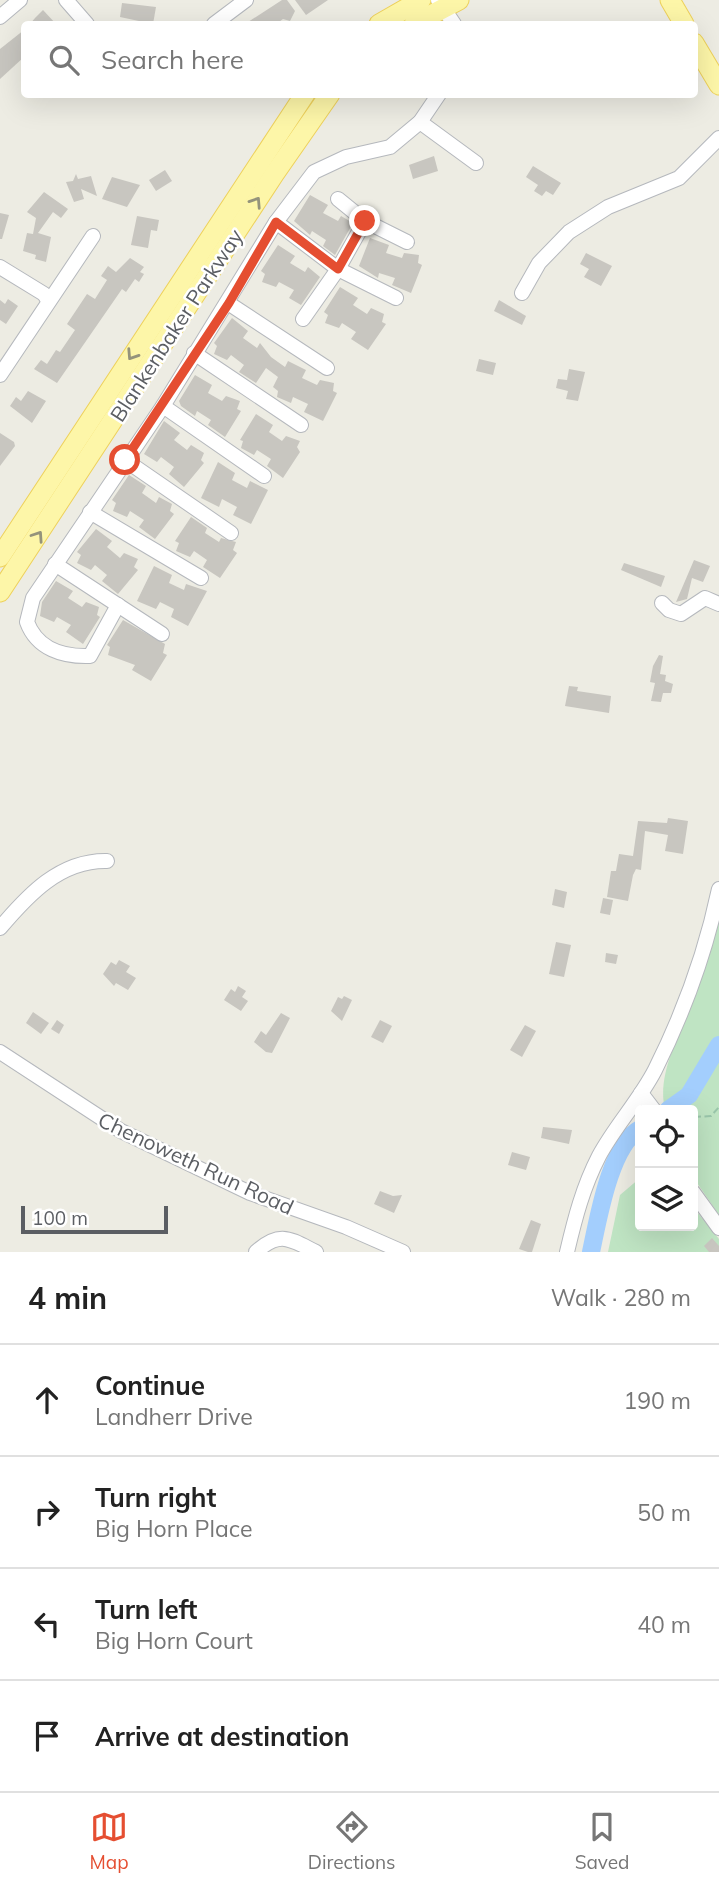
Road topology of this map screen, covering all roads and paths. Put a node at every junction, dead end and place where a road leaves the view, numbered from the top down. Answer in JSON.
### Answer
{"nodes":[{"id":1,"x":20,"y":0,"type":"edge"},
{"id":2,"x":66,"y":0,"type":"edge"},
{"id":3,"x":246,"y":0,"type":"edge"},
{"id":4,"x":421,"y":0,"type":"edge"},
{"id":5,"x":670,"y":0,"type":"edge"},
{"id":6,"x":449,"y":8,"type":"edge"},
{"id":7,"x":0,"y":17,"type":"edge"},
{"id":8,"x":84,"y":21,"type":"edge"},
{"id":9,"x":218,"y":21,"type":"edge"},
{"id":10,"x":384,"y":21,"type":"edge"},
{"id":11,"x":421,"y":21,"type":"edge"},
{"id":12,"x":682,"y":21,"type":"edge"},
{"id":13,"x":698,"y":48,"type":"edge"},
{"id":14,"x":719,"y":85,"type":"edge"},
{"id":15,"x":302,"y":98,"type":"edge"},
{"id":16,"x":327,"y":98,"type":"edge"},
{"id":17,"x":436,"y":98,"type":"edge"},
{"id":18,"x":420,"y":122,"type":"junction"},
{"id":19,"x":719,"y":138,"type":"edge"},
{"id":20,"x":476,"y":163,"type":"dead end"},
{"id":21,"x":338,"y":199,"type":"dead end"},
{"id":22,"x":365,"y":221,"type":"junction"},
{"id":23,"x":276,"y":222,"type":"junction"},
{"id":24,"x":93,"y":236,"type":"dead end"},
{"id":25,"x":407,"y":242,"type":"dead end"},
{"id":26,"x":0,"y":267,"type":"edge"},
{"id":27,"x":338,"y":269,"type":"junction"},
{"id":28,"x":522,"y":293,"type":"dead end"},
{"id":29,"x":396,"y":298,"type":"dead end"},
{"id":30,"x":48,"y":300,"type":"junction"},
{"id":31,"x":229,"y":303,"type":"junction"},
{"id":32,"x":303,"y":319,"type":"dead end"},
{"id":33,"x":194,"y":353,"type":"junction"},
{"id":34,"x":327,"y":368,"type":"dead end"},
{"id":35,"x":0,"y":375,"type":"edge"},
{"id":36,"x":163,"y":406,"type":"junction"},
{"id":37,"x":301,"y":425,"type":"dead end"},
{"id":38,"x":125,"y":460,"type":"junction"},
{"id":39,"x":264,"y":476,"type":"dead end"},
{"id":40,"x":90,"y":512,"type":"junction"},
{"id":41,"x":231,"y":533,"type":"dead end"},
{"id":42,"x":6,"y":556,"type":"edge"},
{"id":43,"x":55,"y":564,"type":"junction"},
{"id":44,"x":201,"y":578,"type":"dead end"},
{"id":45,"x":0,"y":592,"type":"edge"},
{"id":46,"x":662,"y":603,"type":"dead end"},
{"id":47,"x":719,"y":604,"type":"edge"},
{"id":48,"x":118,"y":605,"type":"junction"},
{"id":49,"x":162,"y":634,"type":"dead end"},
{"id":50,"x":107,"y":860,"type":"dead end"},
{"id":51,"x":719,"y":889,"type":"edge"},
{"id":52,"x":0,"y":928,"type":"edge"},
{"id":53,"x":0,"y":1052,"type":"edge"},
{"id":54,"x":641,"y":1093,"type":"junction"},
{"id":55,"x":650,"y":1105,"type":"edge"},
{"id":56,"x":719,"y":1107,"type":"edge"},
{"id":57,"x":698,"y":1117,"type":"edge"},
{"id":58,"x":698,"y":1199,"type":"edge"},
{"id":59,"x":719,"y":1228,"type":"edge"},
{"id":60,"x":256,"y":1252,"type":"edge"},
{"id":61,"x":316,"y":1252,"type":"edge"},
{"id":62,"x":403,"y":1252,"type":"edge"},
{"id":63,"x":566,"y":1252,"type":"edge"}],
"edges":[{"from":1,"to":7,"type":"street"},
{"from":2,"to":8,"type":"street"},
{"from":3,"to":9,"type":"street"},
{"from":4,"to":10,"type":"main road"},
{"from":5,"to":12,"type":"main road"},
{"from":6,"to":11,"type":"main road"},
{"from":13,"to":14,"type":"main road"},
{"from":15,"to":42,"type":"main road","name":"Blankenbaker Parkway","one_way":true},
{"from":42,"to":16,"type":"main road","name":"Blankenbaker Parkway","one_way":true},
{"from":17,"to":18,"type":"street"},
{"from":18,"to":20,"type":"street"},
{"from":18,"to":23,"type":"street"},
{"from":19,"to":28,"type":"street"},
{"from":21,"to":22,"type":"street"},
{"from":22,"to":25,"type":"street"},
{"from":22,"to":27,"type":"street"},
{"from":23,"to":27,"type":"street"},
{"from":23,"to":31,"type":"street"},
{"from":24,"to":30,"type":"street"},
{"from":26,"to":30,"type":"street"},
{"from":27,"to":29,"type":"street"},
{"from":27,"to":32,"type":"street"},
{"from":30,"to":35,"type":"street"},
{"from":31,"to":33,"type":"street"},
{"from":31,"to":34,"type":"street"},
{"from":33,"to":36,"type":"street"},
{"from":33,"to":37,"type":"street"},
{"from":36,"to":38,"type":"street"},
{"from":36,"to":39,"type":"street"},
{"from":38,"to":40,"type":"street"},
{"from":38,"to":41,"type":"street"},
{"from":40,"to":43,"type":"street"},
{"from":40,"to":44,"type":"street"},
{"from":42,"to":45,"type":"main road","name":"Blankenbaker Parkway"},
{"from":43,"to":48,"type":"street"},
{"from":43,"to":48,"type":"street"},
{"from":46,"to":47,"type":"street"},
{"from":48,"to":49,"type":"street"},
{"from":50,"to":52,"type":"street"},
{"from":51,"to":54,"type":"street"},
{"from":53,"to":62,"type":"street","name":"Chenoweth Run Road"},
{"from":54,"to":55,"type":"street"},
{"from":54,"to":63,"type":"street"},
{"from":56,"to":57,"type":"path"},
{"from":58,"to":59,"type":"street"},
{"from":60,"to":61,"type":"street"}]}
